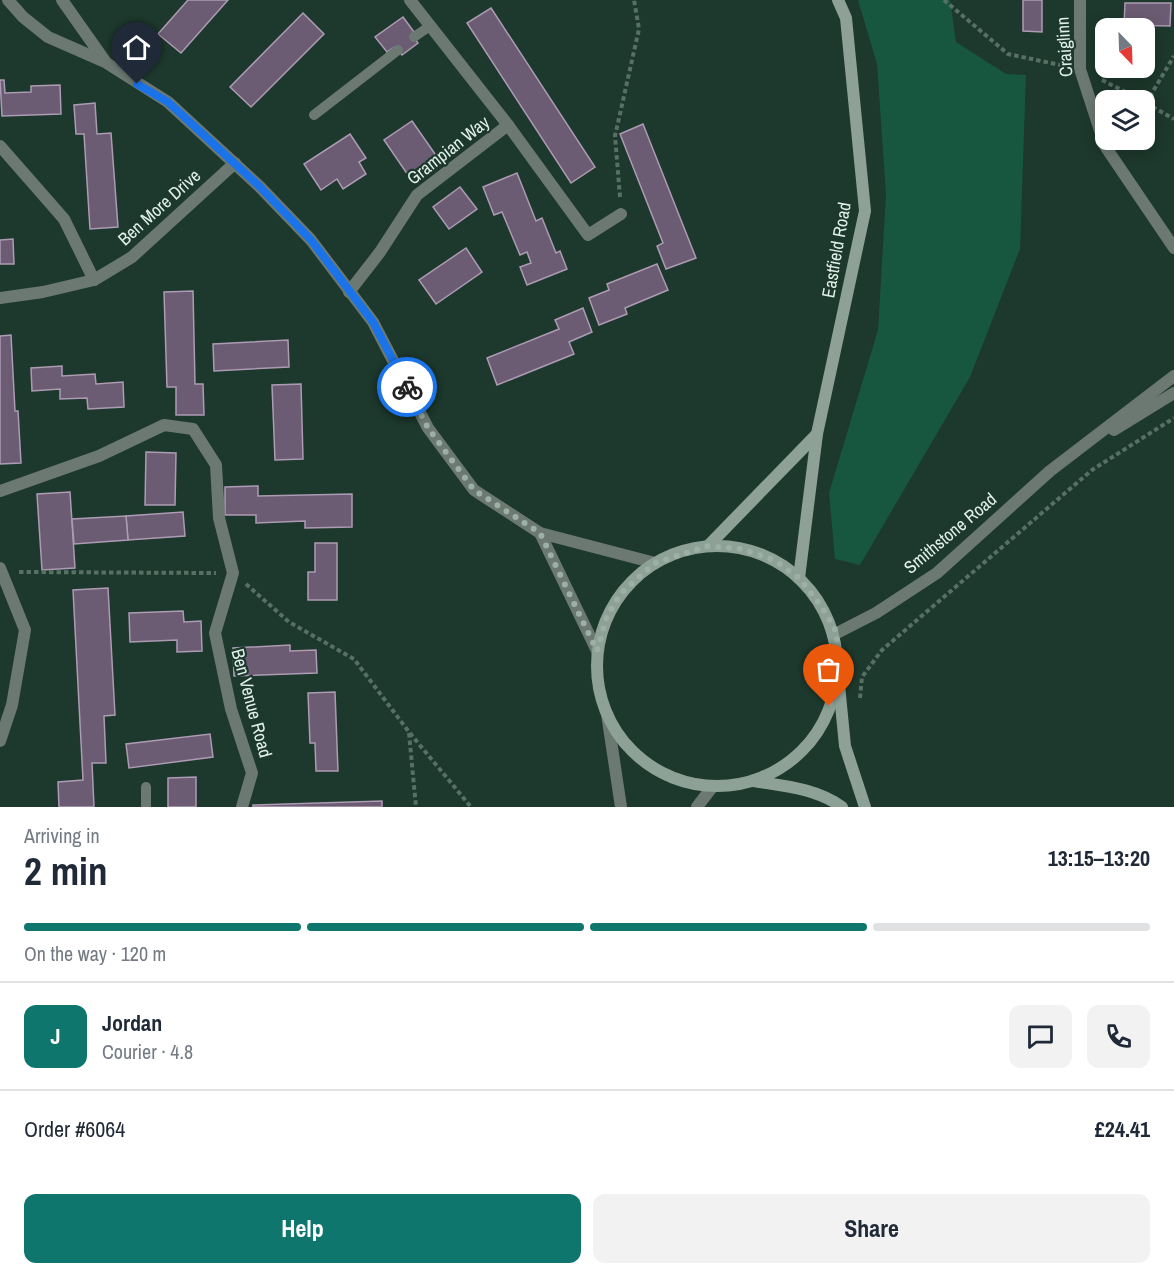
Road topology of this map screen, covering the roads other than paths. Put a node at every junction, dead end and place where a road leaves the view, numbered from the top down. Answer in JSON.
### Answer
{"nodes":[{"id":1,"x":8,"y":0,"type":"edge"},
{"id":2,"x":62,"y":0,"type":"edge"},
{"id":3,"x":410,"y":0,"type":"edge"},
{"id":4,"x":838,"y":0,"type":"edge"},
{"id":5,"x":1080,"y":0,"type":"edge"},
{"id":6,"x":430,"y":26,"type":"junction"},
{"id":7,"x":414,"y":37,"type":"dead end"},
{"id":8,"x":398,"y":50,"type":"dead end"},
{"id":9,"x":105,"y":62,"type":"junction"},
{"id":10,"x":314,"y":115,"type":"dead end"},
{"id":11,"x":508,"y":125,"type":"junction"},
{"id":12,"x":0,"y":146,"type":"edge"},
{"id":13,"x":235,"y":163,"type":"junction"},
{"id":14,"x":621,"y":214,"type":"road end"},
{"id":15,"x":1174,"y":248,"type":"edge"},
{"id":16,"x":93,"y":280,"type":"junction"},
{"id":17,"x":349,"y":292,"type":"junction"},
{"id":18,"x":0,"y":298,"type":"edge"},
{"id":19,"x":1174,"y":376,"type":"edge"},
{"id":20,"x":1174,"y":393,"type":"edge"},
{"id":21,"x":817,"y":434,"type":"junction"},
{"id":22,"x":1050,"y":471,"type":"junction"},
{"id":23,"x":0,"y":491,"type":"edge"},
{"id":24,"x":540,"y":533,"type":"junction"},
{"id":25,"x":708,"y":546,"type":"junction"},
{"id":26,"x":655,"y":563,"type":"junction"},
{"id":27,"x":1,"y":570,"type":"edge"},
{"id":28,"x":799,"y":578,"type":"junction"},
{"id":29,"x":837,"y":633,"type":"junction"},
{"id":30,"x":597,"y":651,"type":"junction"},
{"id":31,"x":837,"y":669,"type":"junction"},
{"id":32,"x":606,"y":714,"type":"junction"},
{"id":33,"x":0,"y":741,"type":"edge"},
{"id":34,"x":753,"y":781,"type":"junction"},
{"id":35,"x":713,"y":786,"type":"junction"},
{"id":36,"x":146,"y":788,"type":"dead end"},
{"id":37,"x":146,"y":807,"type":"edge"},
{"id":38,"x":242,"y":807,"type":"edge"},
{"id":39,"x":621,"y":807,"type":"edge"},
{"id":40,"x":697,"y":807,"type":"edge"},
{"id":41,"x":842,"y":807,"type":"edge"},
{"id":42,"x":865,"y":807,"type":"edge"}],
"edges":[{"from":1,"to":9,"type":"street"},
{"from":2,"to":9,"type":"street"},
{"from":3,"to":6,"type":"street","name":"Grampian Way"},
{"from":4,"to":21,"type":"main road","name":"Eastfield Road"},
{"from":5,"to":15,"type":"street","name":"Craiglinn"},
{"from":6,"to":7,"type":"lane"},
{"from":6,"to":11,"type":"street","name":"Grampian Way"},
{"from":8,"to":10,"type":"lane"},
{"from":9,"to":13,"type":"street"},
{"from":11,"to":14,"type":"street","name":"Grampian Way"},
{"from":11,"to":17,"type":"street","name":"Grampian Way"},
{"from":12,"to":16,"type":"street"},
{"from":13,"to":16,"type":"street","name":"Ben More Drive"},
{"from":13,"to":17,"type":"street"},
{"from":16,"to":18,"type":"street","name":"Ben More Drive"},
{"from":17,"to":24,"type":"street"},
{"from":19,"to":22,"type":"street","name":"Smithstone Road"},
{"from":20,"to":22,"type":"street","name":"Smithstone Road"},
{"from":21,"to":25,"type":"main road"},
{"from":21,"to":28,"type":"main road","name":"Eastfield Road"},
{"from":22,"to":29,"type":"street","name":"Smithstone Road"},
{"from":23,"to":38,"type":"street","name":"Ben Venue Road"},
{"from":24,"to":26,"type":"street"},
{"from":24,"to":30,"type":"street"},
{"from":25,"to":26,"type":"main road"},
{"from":25,"to":28,"type":"main road"},
{"from":26,"to":30,"type":"main road"},
{"from":27,"to":33,"type":"street"},
{"from":28,"to":29,"type":"main road"},
{"from":29,"to":31,"type":"main road"},
{"from":30,"to":32,"type":"main road"},
{"from":31,"to":34,"type":"main road"},
{"from":31,"to":42,"type":"main road"},
{"from":32,"to":35,"type":"main road"},
{"from":32,"to":39,"type":"street"},
{"from":34,"to":35,"type":"main road"},
{"from":34,"to":41,"type":"main road"},
{"from":35,"to":40,"type":"street"},
{"from":36,"to":37,"type":"lane"}]}
